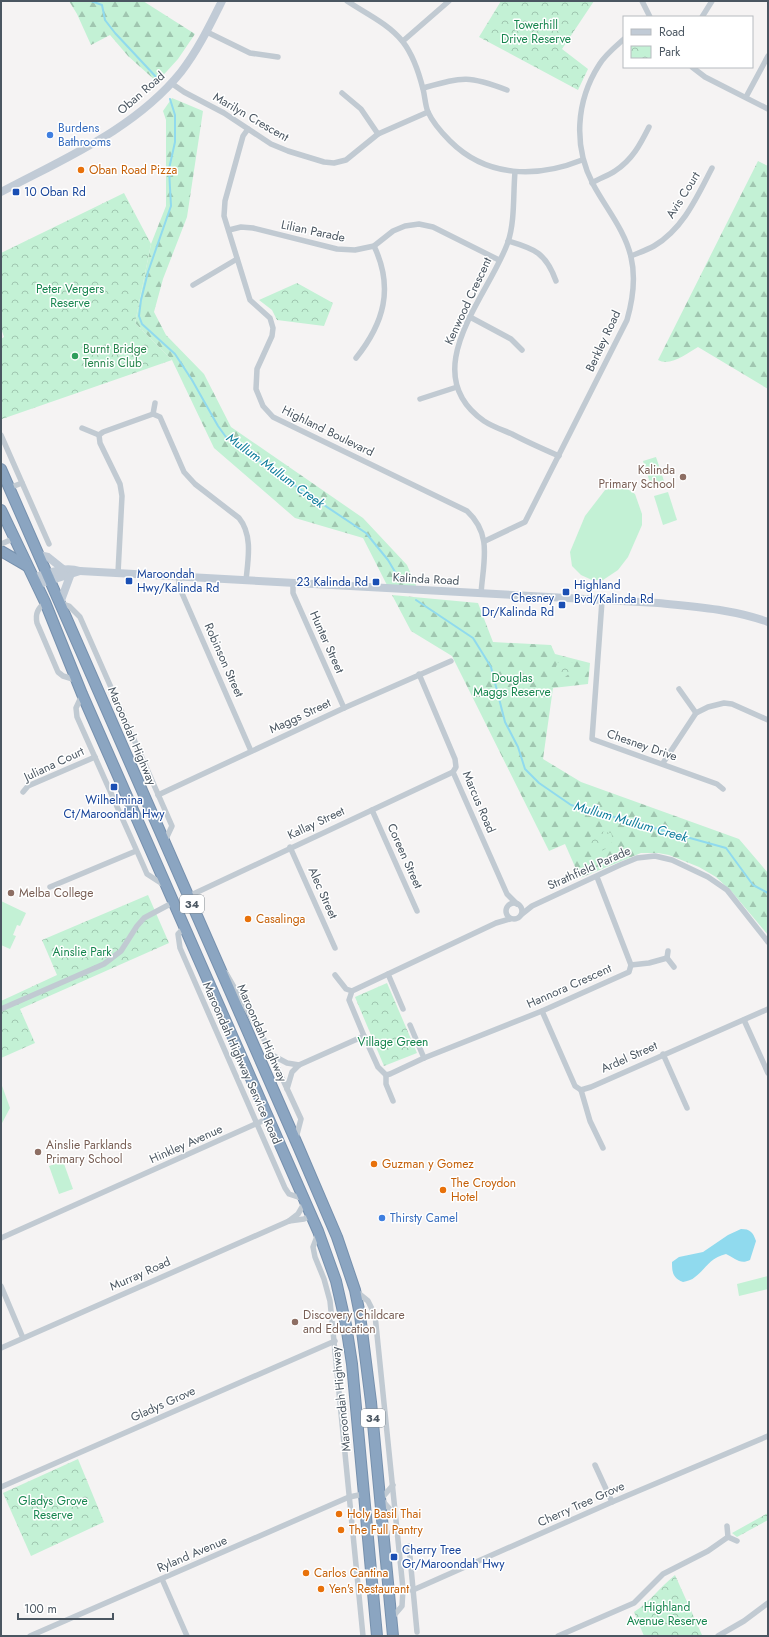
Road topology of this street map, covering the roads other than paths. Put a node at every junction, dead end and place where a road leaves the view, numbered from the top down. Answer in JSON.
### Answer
{"nodes":[{"id":1,"x":222,"y":1,"type":"edge"},
{"id":2,"x":347,"y":1,"type":"edge"},
{"id":3,"x":449,"y":1,"type":"edge"},
{"id":4,"x":642,"y":1,"type":"edge"},
{"id":5,"x":712,"y":1,"type":"edge"},
{"id":6,"x":357,"y":4,"type":"edge"},
{"id":7,"x":650,"y":16,"type":"edge"},
{"id":8,"x":703,"y":16,"type":"edge"},
{"id":9,"x":206,"y":32,"type":"junction"},
{"id":10,"x":623,"y":40,"type":"edge"},
{"id":11,"x":403,"y":41,"type":"junction"},
{"id":12,"x":768,"y":56,"type":"edge"},
{"id":13,"x":278,"y":57,"type":"dead end"},
{"id":14,"x":693,"y":68,"type":"edge"},
{"id":15,"x":171,"y":83,"type":"junction"},
{"id":16,"x":423,"y":88,"type":"junction"},
{"id":17,"x":507,"y":90,"type":"dead end"},
{"id":18,"x":342,"y":93,"type":"dead end"},
{"id":19,"x":746,"y":97,"type":"junction"},
{"id":20,"x":768,"y":109,"type":"edge"},
{"id":21,"x":428,"y":112,"type":"junction"},
{"id":22,"x":649,"y":128,"type":"dead end"},
{"id":23,"x":248,"y":129,"type":"junction"},
{"id":24,"x":378,"y":134,"type":"junction"},
{"id":25,"x":582,"y":160,"type":"junction"},
{"id":26,"x":712,"y":168,"type":"dead end"},
{"id":27,"x":515,"y":172,"type":"junction"},
{"id":28,"x":592,"y":183,"type":"junction"},
{"id":29,"x":1,"y":192,"type":"edge"},
{"id":30,"x":229,"y":230,"type":"junction"},
{"id":31,"x":508,"y":241,"type":"junction"},
{"id":32,"x":374,"y":246,"type":"junction"},
{"id":33,"x":631,"y":256,"type":"junction"},
{"id":34,"x":237,"y":259,"type":"junction"},
{"id":35,"x":499,"y":260,"type":"junction"},
{"id":36,"x":556,"y":281,"type":"dead end"},
{"id":37,"x":193,"y":285,"type":"dead end"},
{"id":38,"x":470,"y":317,"type":"junction"},
{"id":39,"x":522,"y":350,"type":"dead end"},
{"id":40,"x":356,"y":358,"type":"dead end"},
{"id":41,"x":457,"y":387,"type":"junction"},
{"id":42,"x":420,"y":399,"type":"dead end"},
{"id":43,"x":155,"y":403,"type":"dead end"},
{"id":44,"x":152,"y":414,"type":"junction"},
{"id":45,"x":82,"y":428,"type":"dead end"},
{"id":46,"x":1,"y":435,"type":"edge"},
{"id":47,"x":99,"y":435,"type":"junction"},
{"id":48,"x":558,"y":456,"type":"junction"},
{"id":49,"x":1,"y":469,"type":"edge"},
{"id":50,"x":22,"y":483,"type":"junction"},
{"id":51,"x":9,"y":488,"type":"junction"},
{"id":52,"x":1,"y":513,"type":"edge"},
{"id":53,"x":28,"y":531,"type":"junction"},
{"id":54,"x":14,"y":538,"type":"junction"},
{"id":55,"x":485,"y":541,"type":"junction"},
{"id":56,"x":1,"y":544,"type":"edge"},
{"id":57,"x":49,"y":544,"type":"dead end"},
{"id":58,"x":1,"y":551,"type":"edge"},
{"id":59,"x":39,"y":555,"type":"junction"},
{"id":60,"x":27,"y":566,"type":"junction"},
{"id":61,"x":63,"y":569,"type":"junction"},
{"id":62,"x":80,"y":571,"type":"junction"},
{"id":63,"x":118,"y":573,"type":"junction"},
{"id":64,"x":70,"y":576,"type":"junction"},
{"id":65,"x":48,"y":577,"type":"junction"},
{"id":66,"x":179,"y":577,"type":"junction"},
{"id":67,"x":246,"y":580,"type":"junction"},
{"id":68,"x":35,"y":581,"type":"junction"},
{"id":69,"x":293,"y":584,"type":"junction"},
{"id":70,"x":481,"y":594,"type":"junction"},
{"id":71,"x":602,"y":601,"type":"junction"},
{"id":72,"x":45,"y":602,"type":"junction"},
{"id":73,"x":60,"y":603,"type":"junction"},
{"id":74,"x":768,"y":622,"type":"edge"},
{"id":75,"x":451,"y":661,"type":"dead end"},
{"id":76,"x":419,"y":674,"type":"junction"},
{"id":77,"x":76,"y":681,"type":"junction"},
{"id":78,"x":678,"y":689,"type":"dead end"},
{"id":79,"x":82,"y":694,"type":"junction"},
{"id":80,"x":344,"y":708,"type":"junction"},
{"id":81,"x":696,"y":713,"type":"junction"},
{"id":82,"x":768,"y":720,"type":"edge"},
{"id":83,"x":251,"y":751,"type":"junction"},
{"id":84,"x":95,"y":757,"type":"junction"},
{"id":85,"x":662,"y":763,"type":"junction"},
{"id":86,"x":453,"y":772,"type":"junction"},
{"id":87,"x":723,"y":789,"type":"dead end"},
{"id":88,"x":23,"y":792,"type":"dead end"},
{"id":89,"x":158,"y":795,"type":"junction"},
{"id":90,"x":372,"y":810,"type":"junction"},
{"id":91,"x":164,"y":843,"type":"junction"},
{"id":92,"x":290,"y":847,"type":"junction"},
{"id":93,"x":136,"y":851,"type":"junction"},
{"id":94,"x":597,"y":877,"type":"junction"},
{"id":95,"x":50,"y":887,"type":"dead end"},
{"id":96,"x":168,"y":887,"type":"junction"},
{"id":97,"x":507,"y":894,"type":"junction"},
{"id":98,"x":189,"y":896,"type":"junction"},
{"id":99,"x":174,"y":902,"type":"junction"},
{"id":100,"x":518,"y":904,"type":"junction"},
{"id":101,"x":532,"y":906,"type":"junction"},
{"id":102,"x":506,"y":909,"type":"junction"},
{"id":103,"x":417,"y":911,"type":"dead end"},
{"id":104,"x":522,"y":914,"type":"junction"},
{"id":105,"x":510,"y":919,"type":"junction"},
{"id":106,"x":496,"y":923,"type":"junction"},
{"id":107,"x":185,"y":927,"type":"junction"},
{"id":108,"x":768,"y":942,"type":"edge"},
{"id":109,"x":336,"y":948,"type":"dead end"},
{"id":110,"x":668,"y":951,"type":"dead end"},
{"id":111,"x":216,"y":958,"type":"junction"},
{"id":112,"x":667,"y":958,"type":"junction"},
{"id":113,"x":630,"y":965,"type":"junction"},
{"id":114,"x":674,"y":967,"type":"dead end"},
{"id":115,"x":388,"y":974,"type":"junction"},
{"id":116,"x":335,"y":975,"type":"dead end"},
{"id":117,"x":352,"y":991,"type":"junction"},
{"id":118,"x":1,"y":1009,"type":"edge"},
{"id":119,"x":403,"y":1009,"type":"dead end"},
{"id":120,"x":768,"y":1009,"type":"edge"},
{"id":121,"x":542,"y":1011,"type":"junction"},
{"id":122,"x":744,"y":1020,"type":"junction"},
{"id":123,"x":410,"y":1025,"type":"dead end"},
{"id":124,"x":364,"y":1036,"type":"junction"},
{"id":125,"x":663,"y":1054,"type":"junction"},
{"id":126,"x":272,"y":1055,"type":"junction"},
{"id":127,"x":424,"y":1058,"type":"junction"},
{"id":128,"x":299,"y":1065,"type":"junction"},
{"id":129,"x":768,"y":1073,"type":"edge"},
{"id":130,"x":386,"y":1074,"type":"junction"},
{"id":131,"x":287,"y":1089,"type":"junction"},
{"id":132,"x":581,"y":1090,"type":"junction"},
{"id":133,"x":393,"y":1101,"type":"dead end"},
{"id":134,"x":687,"y":1108,"type":"dead end"},
{"id":135,"x":269,"y":1118,"type":"junction"},
{"id":136,"x":257,"y":1124,"type":"junction"},
{"id":137,"x":295,"y":1140,"type":"junction"},
{"id":138,"x":603,"y":1148,"type":"dead end"},
{"id":139,"x":305,"y":1200,"type":"junction"},
{"id":140,"x":323,"y":1205,"type":"junction"},
{"id":141,"x":311,"y":1216,"type":"junction"},
{"id":142,"x":289,"y":1221,"type":"junction"},
{"id":143,"x":318,"y":1231,"type":"junction"},
{"id":144,"x":1,"y":1238,"type":"edge"},
{"id":145,"x":1,"y":1286,"type":"edge"},
{"id":146,"x":355,"y":1290,"type":"junction"},
{"id":147,"x":23,"y":1338,"type":"junction"},
{"id":148,"x":334,"y":1341,"type":"junction"},
{"id":149,"x":1,"y":1348,"type":"edge"},
{"id":150,"x":768,"y":1436,"type":"edge"},
{"id":151,"x":376,"y":1457,"type":"junction"},
{"id":152,"x":360,"y":1459,"type":"junction"},
{"id":153,"x":595,"y":1465,"type":"dead end"},
{"id":154,"x":393,"y":1485,"type":"junction"},
{"id":155,"x":1,"y":1487,"type":"edge"},
{"id":156,"x":364,"y":1494,"type":"junction"},
{"id":157,"x":349,"y":1497,"type":"junction"},
{"id":158,"x":381,"y":1499,"type":"junction"},
{"id":159,"x":612,"y":1502,"type":"junction"},
{"id":160,"x":395,"y":1515,"type":"junction"},
{"id":161,"x":727,"y":1526,"type":"dead end"},
{"id":162,"x":728,"y":1537,"type":"junction"},
{"id":163,"x":737,"y":1541,"type":"dead end"},
{"id":164,"x":409,"y":1546,"type":"dead end"},
{"id":165,"x":162,"y":1579,"type":"junction"},
{"id":166,"x":403,"y":1589,"type":"junction"},
{"id":167,"x":413,"y":1590,"type":"junction"},
{"id":168,"x":768,"y":1604,"type":"edge"},
{"id":169,"x":391,"y":1619,"type":"junction"},
{"id":170,"x":417,"y":1632,"type":"dead end"},
{"id":171,"x":30,"y":1636,"type":"edge"},
{"id":172,"x":187,"y":1636,"type":"edge"},
{"id":173,"x":364,"y":1636,"type":"edge"},
{"id":174,"x":377,"y":1636,"type":"edge"},
{"id":175,"x":393,"y":1636,"type":"edge"},
{"id":176,"x":558,"y":1636,"type":"edge"},
{"id":177,"x":718,"y":1636,"type":"edge"}],
"edges":[{"from":1,"to":9,"type":"street","name":"Oban Road"},
{"from":2,"to":6,"type":"street"},
{"from":3,"to":11,"type":"street"},
{"from":4,"to":7,"type":"street"},
{"from":5,"to":8,"type":"street"},
{"from":6,"to":11,"type":"street"},
{"from":9,"to":13,"type":"street"},
{"from":9,"to":15,"type":"street","name":"Oban Road"},
{"from":10,"to":25,"type":"street","name":"Berkley Road"},
{"from":11,"to":16,"type":"street"},
{"from":12,"to":19,"type":"street"},
{"from":14,"to":19,"type":"street"},
{"from":15,"to":23,"type":"street","name":"Marilyn Crescent"},
{"from":15,"to":29,"type":"street","name":"Oban Road"},
{"from":16,"to":17,"type":"street"},
{"from":16,"to":21,"type":"street"},
{"from":18,"to":24,"type":"street"},
{"from":19,"to":20,"type":"street"},
{"from":21,"to":24,"type":"street","name":"Marilyn Crescent"},
{"from":21,"to":27,"type":"street"},
{"from":22,"to":28,"type":"street"},
{"from":23,"to":24,"type":"street","name":"Marilyn Crescent"},
{"from":23,"to":30,"type":"street","name":"Highland Boulevard"},
{"from":25,"to":27,"type":"street"},
{"from":25,"to":28,"type":"street","name":"Berkley Road"},
{"from":26,"to":33,"type":"street","name":"Avis Court"},
{"from":27,"to":31,"type":"street","name":"Kenwood Crescent"},
{"from":28,"to":33,"type":"street","name":"Berkley Road"},
{"from":30,"to":32,"type":"street","name":"Lilian Parade"},
{"from":30,"to":34,"type":"street","name":"Highland Boulevard"},
{"from":31,"to":35,"type":"street","name":"Kenwood Crescent"},
{"from":31,"to":36,"type":"street"},
{"from":32,"to":35,"type":"street","name":"Lilian Parade"},
{"from":32,"to":40,"type":"street"},
{"from":33,"to":48,"type":"street","name":"Berkley Road"},
{"from":34,"to":37,"type":"street"},
{"from":34,"to":55,"type":"street","name":"Highland Boulevard"},
{"from":35,"to":38,"type":"street","name":"Kenwood Crescent"},
{"from":38,"to":39,"type":"street"},
{"from":38,"to":41,"type":"street","name":"Kenwood Crescent"},
{"from":41,"to":42,"type":"street"},
{"from":41,"to":48,"type":"street","name":"Kenwood Crescent"},
{"from":43,"to":44,"type":"street"},
{"from":44,"to":47,"type":"street"},
{"from":44,"to":67,"type":"street"},
{"from":45,"to":47,"type":"street"},
{"from":46,"to":50,"type":"street"},
{"from":47,"to":63,"type":"street"},
{"from":48,"to":55,"type":"street","name":"Berkley Road"},
{"from":49,"to":51,"type":"highway","name":"Maroondah Highway","number":"34"},
{"from":50,"to":51,"type":"street"},
{"from":50,"to":57,"type":"street"},
{"from":51,"to":53,"type":"highway","name":"Maroondah Highway","number":"34"},
{"from":52,"to":54,"type":"highway","name":"Maroondah Highway","number":"34"},
{"from":53,"to":54,"type":"highway"},
{"from":53,"to":59,"type":"highway","name":"Maroondah Highway","number":"34"},
{"from":54,"to":56,"type":"street"},
{"from":54,"to":60,"type":"highway","name":"Maroondah Highway","number":"34"},
{"from":55,"to":70,"type":"street","name":"Highland Boulevard"},
{"from":58,"to":60,"type":"highway"},
{"from":59,"to":61,"type":"street"},
{"from":59,"to":65,"type":"highway","name":"Maroondah Highway","number":"34"},
{"from":60,"to":68,"type":"highway","name":"Maroondah Highway","number":"34"},
{"from":61,"to":62,"type":"street","name":"Kalinda Road"},
{"from":61,"to":65,"type":"street","name":"Kalinda Road"},
{"from":62,"to":63,"type":"street","name":"Kalinda Road"},
{"from":62,"to":64,"type":"street","name":"Kalinda Road"},
{"from":63,"to":66,"type":"street","name":"Kalinda Road"},
{"from":64,"to":65,"type":"street","name":"Kalinda Road"},
{"from":64,"to":73,"type":"street"},
{"from":65,"to":68,"type":"street","name":"Kalinda Road"},
{"from":65,"to":73,"type":"highway","name":"Maroondah Highway","number":"34"},
{"from":66,"to":67,"type":"street","name":"Kalinda Road"},
{"from":66,"to":83,"type":"street","name":"Robinson Street"},
{"from":67,"to":69,"type":"street","name":"Kalinda Road"},
{"from":68,"to":72,"type":"highway","name":"Maroondah Highway","number":"34"},
{"from":69,"to":70,"type":"street","name":"Kalinda Road"},
{"from":69,"to":80,"type":"street","name":"Hunter Street"},
{"from":70,"to":71,"type":"street","name":"Kalinda Road"},
{"from":71,"to":74,"type":"street","name":"Kalinda Road"},
{"from":71,"to":85,"type":"street","name":"Chesney Drive"},
{"from":72,"to":77,"type":"highway","name":"Maroondah Highway","number":"34"},
{"from":72,"to":77,"type":"street"},
{"from":73,"to":89,"type":"street"},
{"from":73,"to":91,"type":"highway","name":"Maroondah Highway","number":"34"},
{"from":75,"to":76,"type":"street","name":"Maggs Street"},
{"from":76,"to":80,"type":"street","name":"Maggs Street"},
{"from":76,"to":86,"type":"street","name":"Marcus Road"},
{"from":77,"to":79,"type":"highway","name":"Maroondah Highway","number":"34"},
{"from":78,"to":81,"type":"street"},
{"from":79,"to":84,"type":"street"},
{"from":79,"to":96,"type":"highway","name":"Maroondah Highway","number":"34"},
{"from":80,"to":83,"type":"street","name":"Maggs Street"},
{"from":81,"to":82,"type":"street"},
{"from":81,"to":85,"type":"street"},
{"from":83,"to":89,"type":"street","name":"Maggs Street"},
{"from":84,"to":88,"type":"street","name":"Juliana Court"},
{"from":84,"to":93,"type":"street"},
{"from":85,"to":87,"type":"street","name":"Chesney Drive"},
{"from":86,"to":90,"type":"street","name":"Kallay Street"},
{"from":86,"to":97,"type":"street","name":"Marcus Road"},
{"from":89,"to":91,"type":"street"},
{"from":90,"to":92,"type":"street","name":"Kallay Street"},
{"from":90,"to":103,"type":"street","name":"Coreen Street"},
{"from":91,"to":98,"type":"highway","name":"Maroondah Highway","number":"34"},
{"from":92,"to":98,"type":"street","name":"Kallay Street"},
{"from":92,"to":109,"type":"street","name":"Alec Street"},
{"from":93,"to":95,"type":"street"},
{"from":93,"to":96,"type":"street"},
{"from":94,"to":101,"type":"street","name":"Strathfield Parade"},
{"from":94,"to":108,"type":"street","name":"Strathfield Parade"},
{"from":94,"to":113,"type":"street"},
{"from":96,"to":99,"type":"highway","name":"Maroondah Highway","number":"34"},
{"from":97,"to":100,"type":"street","name":"Marcus Road"},
{"from":97,"to":102,"type":"street","name":"Marcus Road"},
{"from":98,"to":99,"type":"highway"},
{"from":98,"to":111,"type":"highway","name":"Maroondah Highway","number":"34"},
{"from":99,"to":107,"type":"highway","name":"Maroondah Highway","number":"34"},
{"from":99,"to":118,"type":"street"},
{"from":100,"to":101,"type":"street","name":"Strathfield Parade"},
{"from":100,"to":102,"type":"street"},
{"from":100,"to":104,"type":"street"},
{"from":101,"to":104,"type":"street","name":"Strathfield Parade"},
{"from":102,"to":105,"type":"street"},
{"from":102,"to":106,"type":"street"},
{"from":104,"to":105,"type":"street"},
{"from":105,"to":106,"type":"street"},
{"from":106,"to":115,"type":"street"},
{"from":107,"to":135,"type":"highway","name":"Maroondah Highway","number":"34"},
{"from":107,"to":136,"type":"street","name":"Maroondah Highway Service Road"},
{"from":110,"to":112,"type":"street"},
{"from":111,"to":126,"type":"street","name":"Maroondah Highway Service Road"},
{"from":111,"to":137,"type":"highway","name":"Maroondah Highway","number":"34"},
{"from":112,"to":113,"type":"street"},
{"from":112,"to":114,"type":"street"},
{"from":113,"to":121,"type":"street","name":"Hannora Crescent"},
{"from":115,"to":117,"type":"street"},
{"from":115,"to":119,"type":"street"},
{"from":116,"to":117,"type":"street"},
{"from":117,"to":124,"type":"street"},
{"from":120,"to":122,"type":"street","name":"Ardel Street"},
{"from":121,"to":127,"type":"street","name":"Hannora Crescent"},
{"from":121,"to":132,"type":"street"},
{"from":122,"to":125,"type":"street","name":"Ardel Street"},
{"from":122,"to":129,"type":"street"},
{"from":123,"to":127,"type":"street"},
{"from":124,"to":128,"type":"street"},
{"from":124,"to":130,"type":"street"},
{"from":125,"to":132,"type":"street","name":"Ardel Street"},
{"from":125,"to":134,"type":"street"},
{"from":126,"to":128,"type":"street"},
{"from":126,"to":131,"type":"street","name":"Maroondah Highway Service Road"},
{"from":127,"to":130,"type":"street","name":"Hannora Crescent"},
{"from":128,"to":131,"type":"street"},
{"from":130,"to":133,"type":"street"},
{"from":131,"to":137,"type":"street","name":"Maroondah Highway Service Road"},
{"from":132,"to":138,"type":"street"},
{"from":135,"to":136,"type":"street","name":"Hinkley Avenue"},
{"from":135,"to":139,"type":"highway","name":"Maroondah Highway","number":"34"},
{"from":136,"to":139,"type":"street","name":"Maroondah Highway Service Road"},
{"from":136,"to":144,"type":"street","name":"Hinkley Avenue"},
{"from":137,"to":140,"type":"highway","name":"Maroondah Highway","number":"34"},
{"from":139,"to":141,"type":"highway","name":"Maroondah Highway","number":"34"},
{"from":139,"to":142,"type":"street","name":"Murray Road"},
{"from":140,"to":141,"type":"highway"},
{"from":140,"to":146,"type":"highway","name":"Maroondah Highway","number":"34"},
{"from":141,"to":142,"type":"street","name":"Murray Road"},
{"from":141,"to":143,"type":"highway","name":"Maroondah Highway","number":"34"},
{"from":142,"to":147,"type":"street","name":"Murray Road"},
{"from":143,"to":148,"type":"street"},
{"from":143,"to":152,"type":"highway","name":"Maroondah Highway","number":"34"},
{"from":145,"to":147,"type":"street"},
{"from":146,"to":151,"type":"highway","name":"Maroondah Highway","number":"34"},
{"from":146,"to":154,"type":"street"},
{"from":147,"to":149,"type":"street","name":"Murray Road"},
{"from":148,"to":155,"type":"street","name":"Gladys Grove"},
{"from":148,"to":157,"type":"street"},
{"from":150,"to":159,"type":"street","name":"Cherry Tree Grove"},
{"from":151,"to":152,"type":"highway"},
{"from":151,"to":158,"type":"highway","name":"Maroondah Highway","number":"34"},
{"from":152,"to":156,"type":"highway","name":"Maroondah Highway","number":"34"},
{"from":153,"to":159,"type":"street"},
{"from":154,"to":158,"type":"street"},
{"from":154,"to":160,"type":"street"},
{"from":156,"to":157,"type":"street","name":"Ryland Avenue"},
{"from":156,"to":174,"type":"highway","name":"Maroondah Highway","number":"34"},
{"from":157,"to":165,"type":"street","name":"Ryland Avenue"},
{"from":157,"to":173,"type":"street"},
{"from":158,"to":160,"type":"street"},
{"from":158,"to":169,"type":"highway","name":"Maroondah Highway","number":"34"},
{"from":159,"to":167,"type":"street","name":"Cherry Tree Grove"},
{"from":160,"to":166,"type":"street"},
{"from":161,"to":162,"type":"street"},
{"from":162,"to":163,"type":"street"},
{"from":162,"to":176,"type":"street"},
{"from":164,"to":167,"type":"street"},
{"from":165,"to":171,"type":"street","name":"Ryland Avenue"},
{"from":165,"to":172,"type":"street"},
{"from":166,"to":167,"type":"street","name":"Cherry Tree Grove"},
{"from":166,"to":169,"type":"street"},
{"from":167,"to":170,"type":"street"},
{"from":168,"to":177,"type":"street"},
{"from":169,"to":175,"type":"highway","name":"Maroondah Highway","number":"34"}]}
